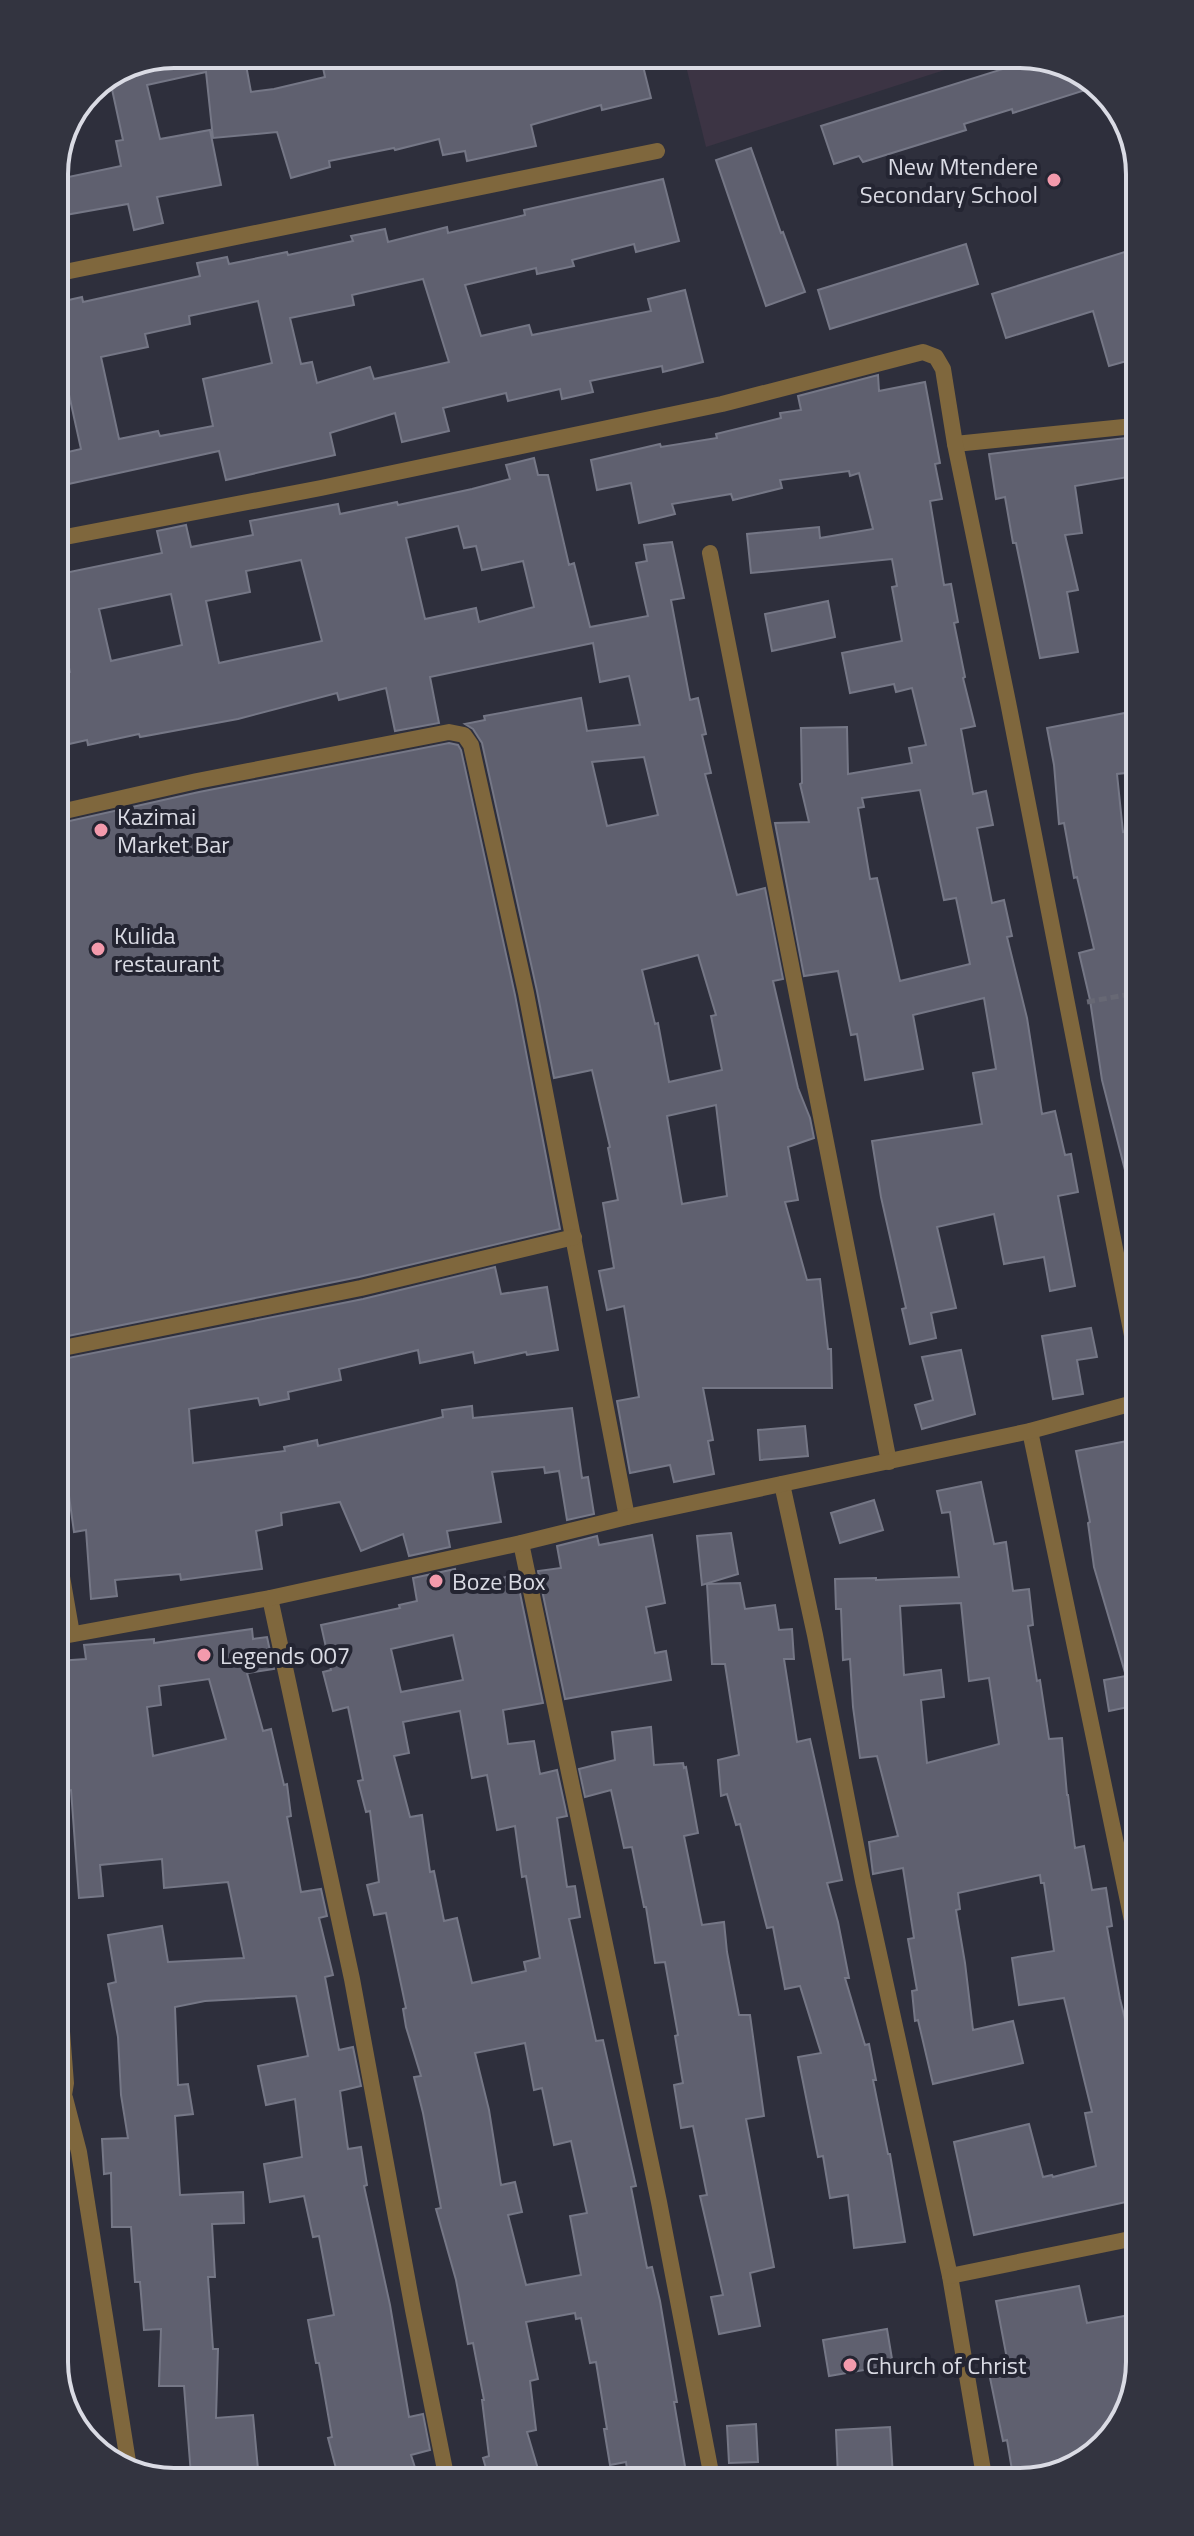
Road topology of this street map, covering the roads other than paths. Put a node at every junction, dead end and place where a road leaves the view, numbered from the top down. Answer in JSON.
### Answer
{"nodes":[{"id":1,"x":657,"y":151,"type":"dead end"},
{"id":2,"x":68,"y":271,"type":"edge"},
{"id":3,"x":1126,"y":427,"type":"edge"},
{"id":4,"x":955,"y":444,"type":"junction"},
{"id":5,"x":68,"y":537,"type":"edge"},
{"id":6,"x":710,"y":553,"type":"dead end"},
{"id":7,"x":68,"y":810,"type":"edge"},
{"id":8,"x":574,"y":1237,"type":"junction"},
{"id":9,"x":1126,"y":1305,"type":"edge"},
{"id":10,"x":68,"y":1347,"type":"edge"},
{"id":11,"x":1126,"y":1405,"type":"edge"},
{"id":12,"x":1030,"y":1431,"type":"junction"},
{"id":13,"x":889,"y":1462,"type":"junction"},
{"id":14,"x":782,"y":1484,"type":"junction"},
{"id":15,"x":627,"y":1517,"type":"junction"},
{"id":16,"x":521,"y":1543,"type":"junction"},
{"id":17,"x":270,"y":1598,"type":"junction"},
{"id":18,"x":68,"y":1635,"type":"edge"},
{"id":19,"x":1126,"y":1892,"type":"edge"},
{"id":20,"x":68,"y":2110,"type":"edge"},
{"id":21,"x":1126,"y":2240,"type":"edge"},
{"id":22,"x":950,"y":2276,"type":"junction"},
{"id":23,"x":127,"y":2457,"type":"edge"},
{"id":24,"x":445,"y":2468,"type":"edge"},
{"id":25,"x":710,"y":2468,"type":"edge"},
{"id":26,"x":983,"y":2468,"type":"edge"}],
"edges":[{"from":1,"to":2,"type":"street"},
{"from":3,"to":4,"type":"street"},
{"from":4,"to":5,"type":"street"},
{"from":4,"to":9,"type":"street"},
{"from":6,"to":13,"type":"street"},
{"from":7,"to":8,"type":"street"},
{"from":8,"to":10,"type":"street"},
{"from":8,"to":15,"type":"street"},
{"from":11,"to":12,"type":"street"},
{"from":12,"to":13,"type":"street"},
{"from":12,"to":19,"type":"street"},
{"from":13,"to":14,"type":"street"},
{"from":14,"to":15,"type":"street"},
{"from":14,"to":22,"type":"street"},
{"from":15,"to":16,"type":"street"},
{"from":16,"to":17,"type":"street"},
{"from":16,"to":25,"type":"street"},
{"from":17,"to":18,"type":"street"},
{"from":17,"to":24,"type":"street"},
{"from":20,"to":23,"type":"street"},
{"from":21,"to":22,"type":"street"},
{"from":22,"to":26,"type":"street"}]}
